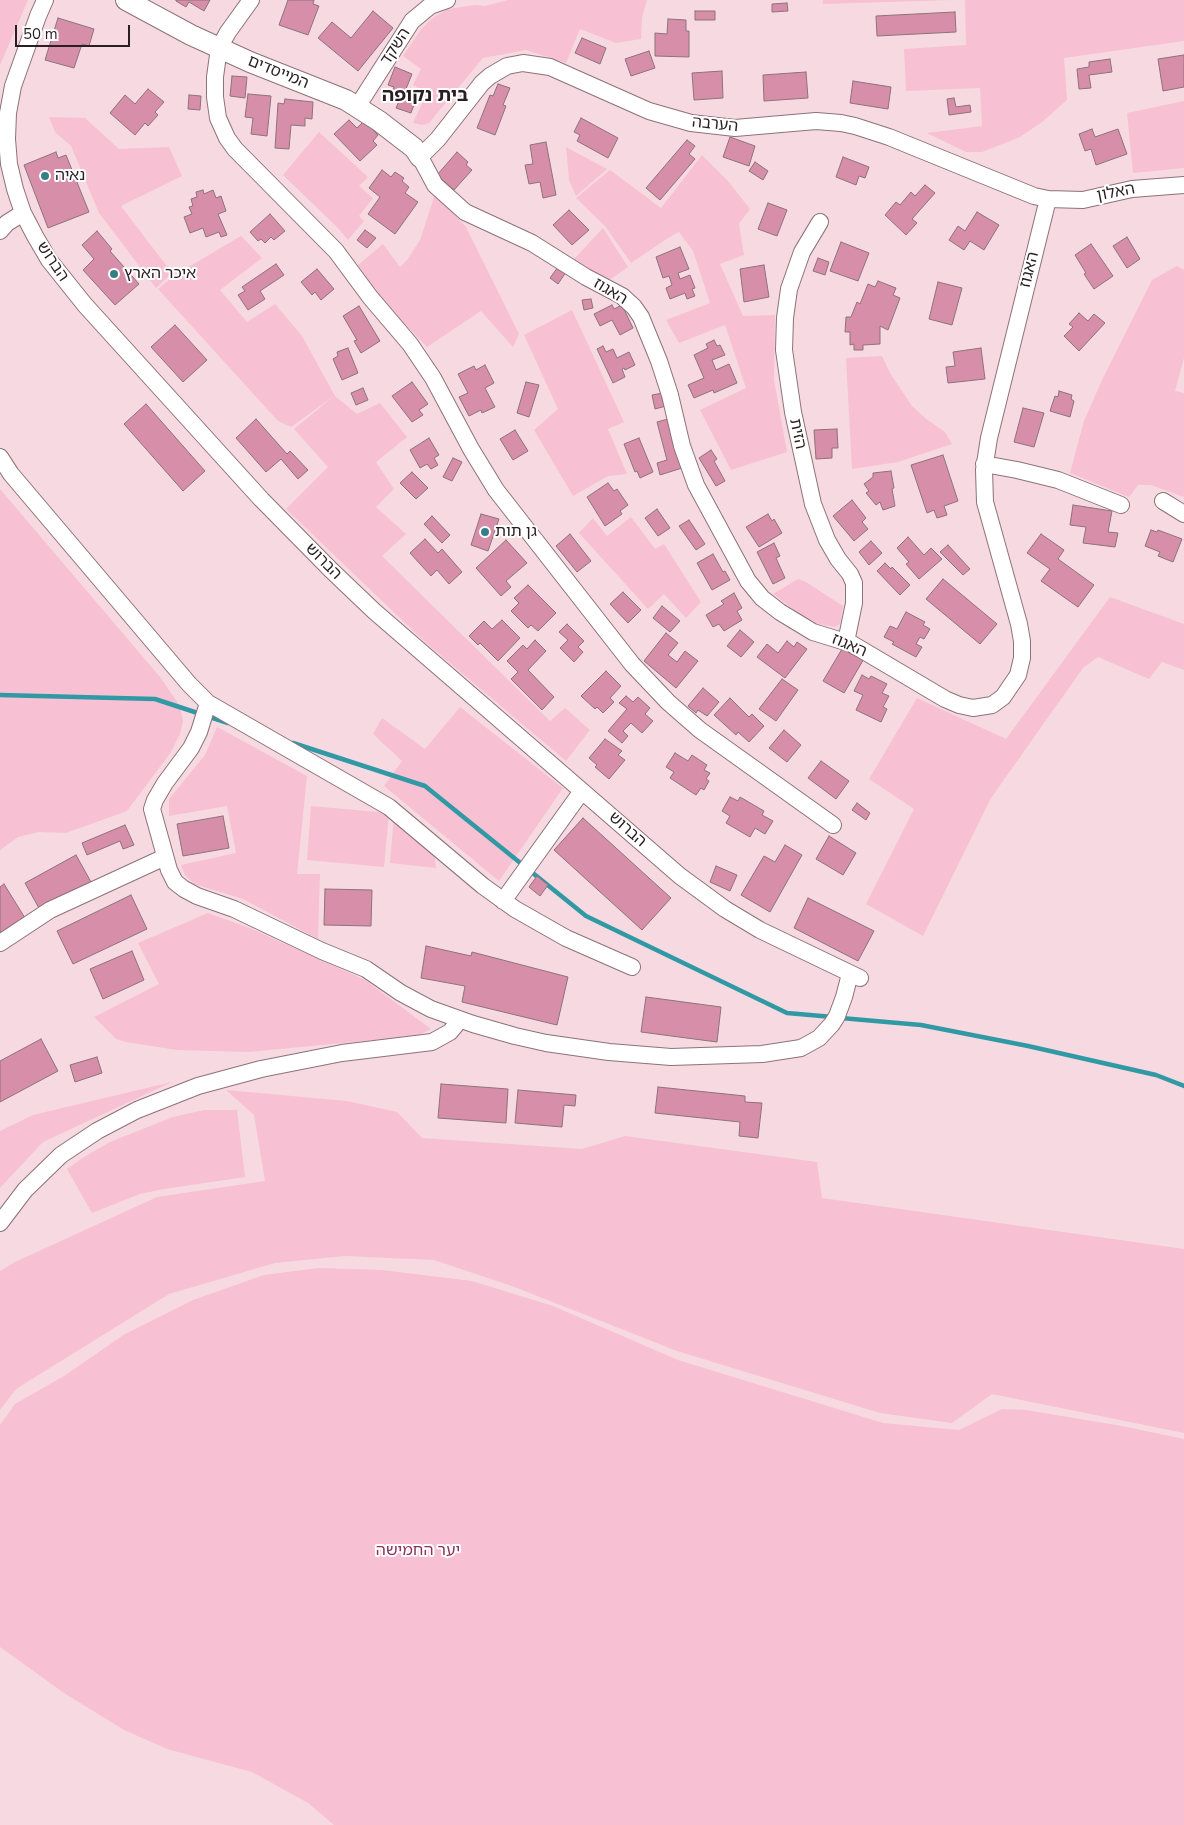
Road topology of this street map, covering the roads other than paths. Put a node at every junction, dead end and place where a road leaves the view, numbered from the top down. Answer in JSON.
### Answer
{"nodes":[{"id":1,"x":45,"y":0,"type":"edge"},
{"id":2,"x":126,"y":0,"type":"edge"},
{"id":3,"x":251,"y":0,"type":"edge"},
{"id":4,"x":447,"y":0,"type":"edge"},
{"id":5,"x":219,"y":48,"type":"junction"},
{"id":6,"x":357,"y":107,"type":"junction"},
{"id":7,"x":420,"y":157,"type":"junction"},
{"id":8,"x":1184,"y":185,"type":"edge"},
{"id":9,"x":1048,"y":199,"type":"junction"},
{"id":10,"x":24,"y":213,"type":"junction"},
{"id":11,"x":820,"y":222,"type":"dead end"},
{"id":12,"x":0,"y":231,"type":"edge"},
{"id":13,"x":0,"y":457,"type":"edge"},
{"id":14,"x":984,"y":464,"type":"junction"},
{"id":15,"x":1163,"y":501,"type":"dead end"},
{"id":16,"x":1121,"y":505,"type":"dead end"},
{"id":17,"x":1184,"y":514,"type":"edge"},
{"id":18,"x":846,"y":642,"type":"junction"},
{"id":19,"x":208,"y":703,"type":"junction"},
{"id":20,"x":582,"y":791,"type":"junction"},
{"id":21,"x":833,"y":826,"type":"dead end"},
{"id":22,"x":165,"y":857,"type":"junction"},
{"id":23,"x":504,"y":901,"type":"junction"},
{"id":24,"x":0,"y":943,"type":"edge"},
{"id":25,"x":632,"y":967,"type":"dead end"},
{"id":26,"x":460,"y":1020,"type":"junction"},
{"id":27,"x":0,"y":1224,"type":"edge"}],
"edges":[{"from":1,"to":10,"type":"street","name":"הברוש"},
{"from":2,"to":5,"type":"street","name":"המייסדים"},
{"from":3,"to":5,"type":"street"},
{"from":4,"to":6,"type":"street","name":"השקד"},
{"from":5,"to":6,"type":"street","name":"המייסדים"},
{"from":5,"to":21,"type":"street"},
{"from":6,"to":7,"type":"street","name":"המייסדים"},
{"from":7,"to":9,"type":"street","name":"הערבה"},
{"from":7,"to":18,"type":"street","name":"האגוז"},
{"from":8,"to":9,"type":"street","name":"האלון"},
{"from":9,"to":14,"type":"street","name":"האגוז"},
{"from":10,"to":12,"type":"street"},
{"from":10,"to":20,"type":"street","name":"הברוש"},
{"from":11,"to":18,"type":"street","name":"הזית"},
{"from":13,"to":19,"type":"street"},
{"from":14,"to":16,"type":"street"},
{"from":14,"to":18,"type":"street","name":"האגוז"},
{"from":15,"to":17,"type":"street"},
{"from":19,"to":22,"type":"street"},
{"from":19,"to":23,"type":"street"},
{"from":20,"to":23,"type":"street"},
{"from":20,"to":26,"type":"street","name":"הברוש"},
{"from":22,"to":24,"type":"street"},
{"from":22,"to":26,"type":"street"},
{"from":23,"to":25,"type":"street"},
{"from":26,"to":27,"type":"street"}]}
